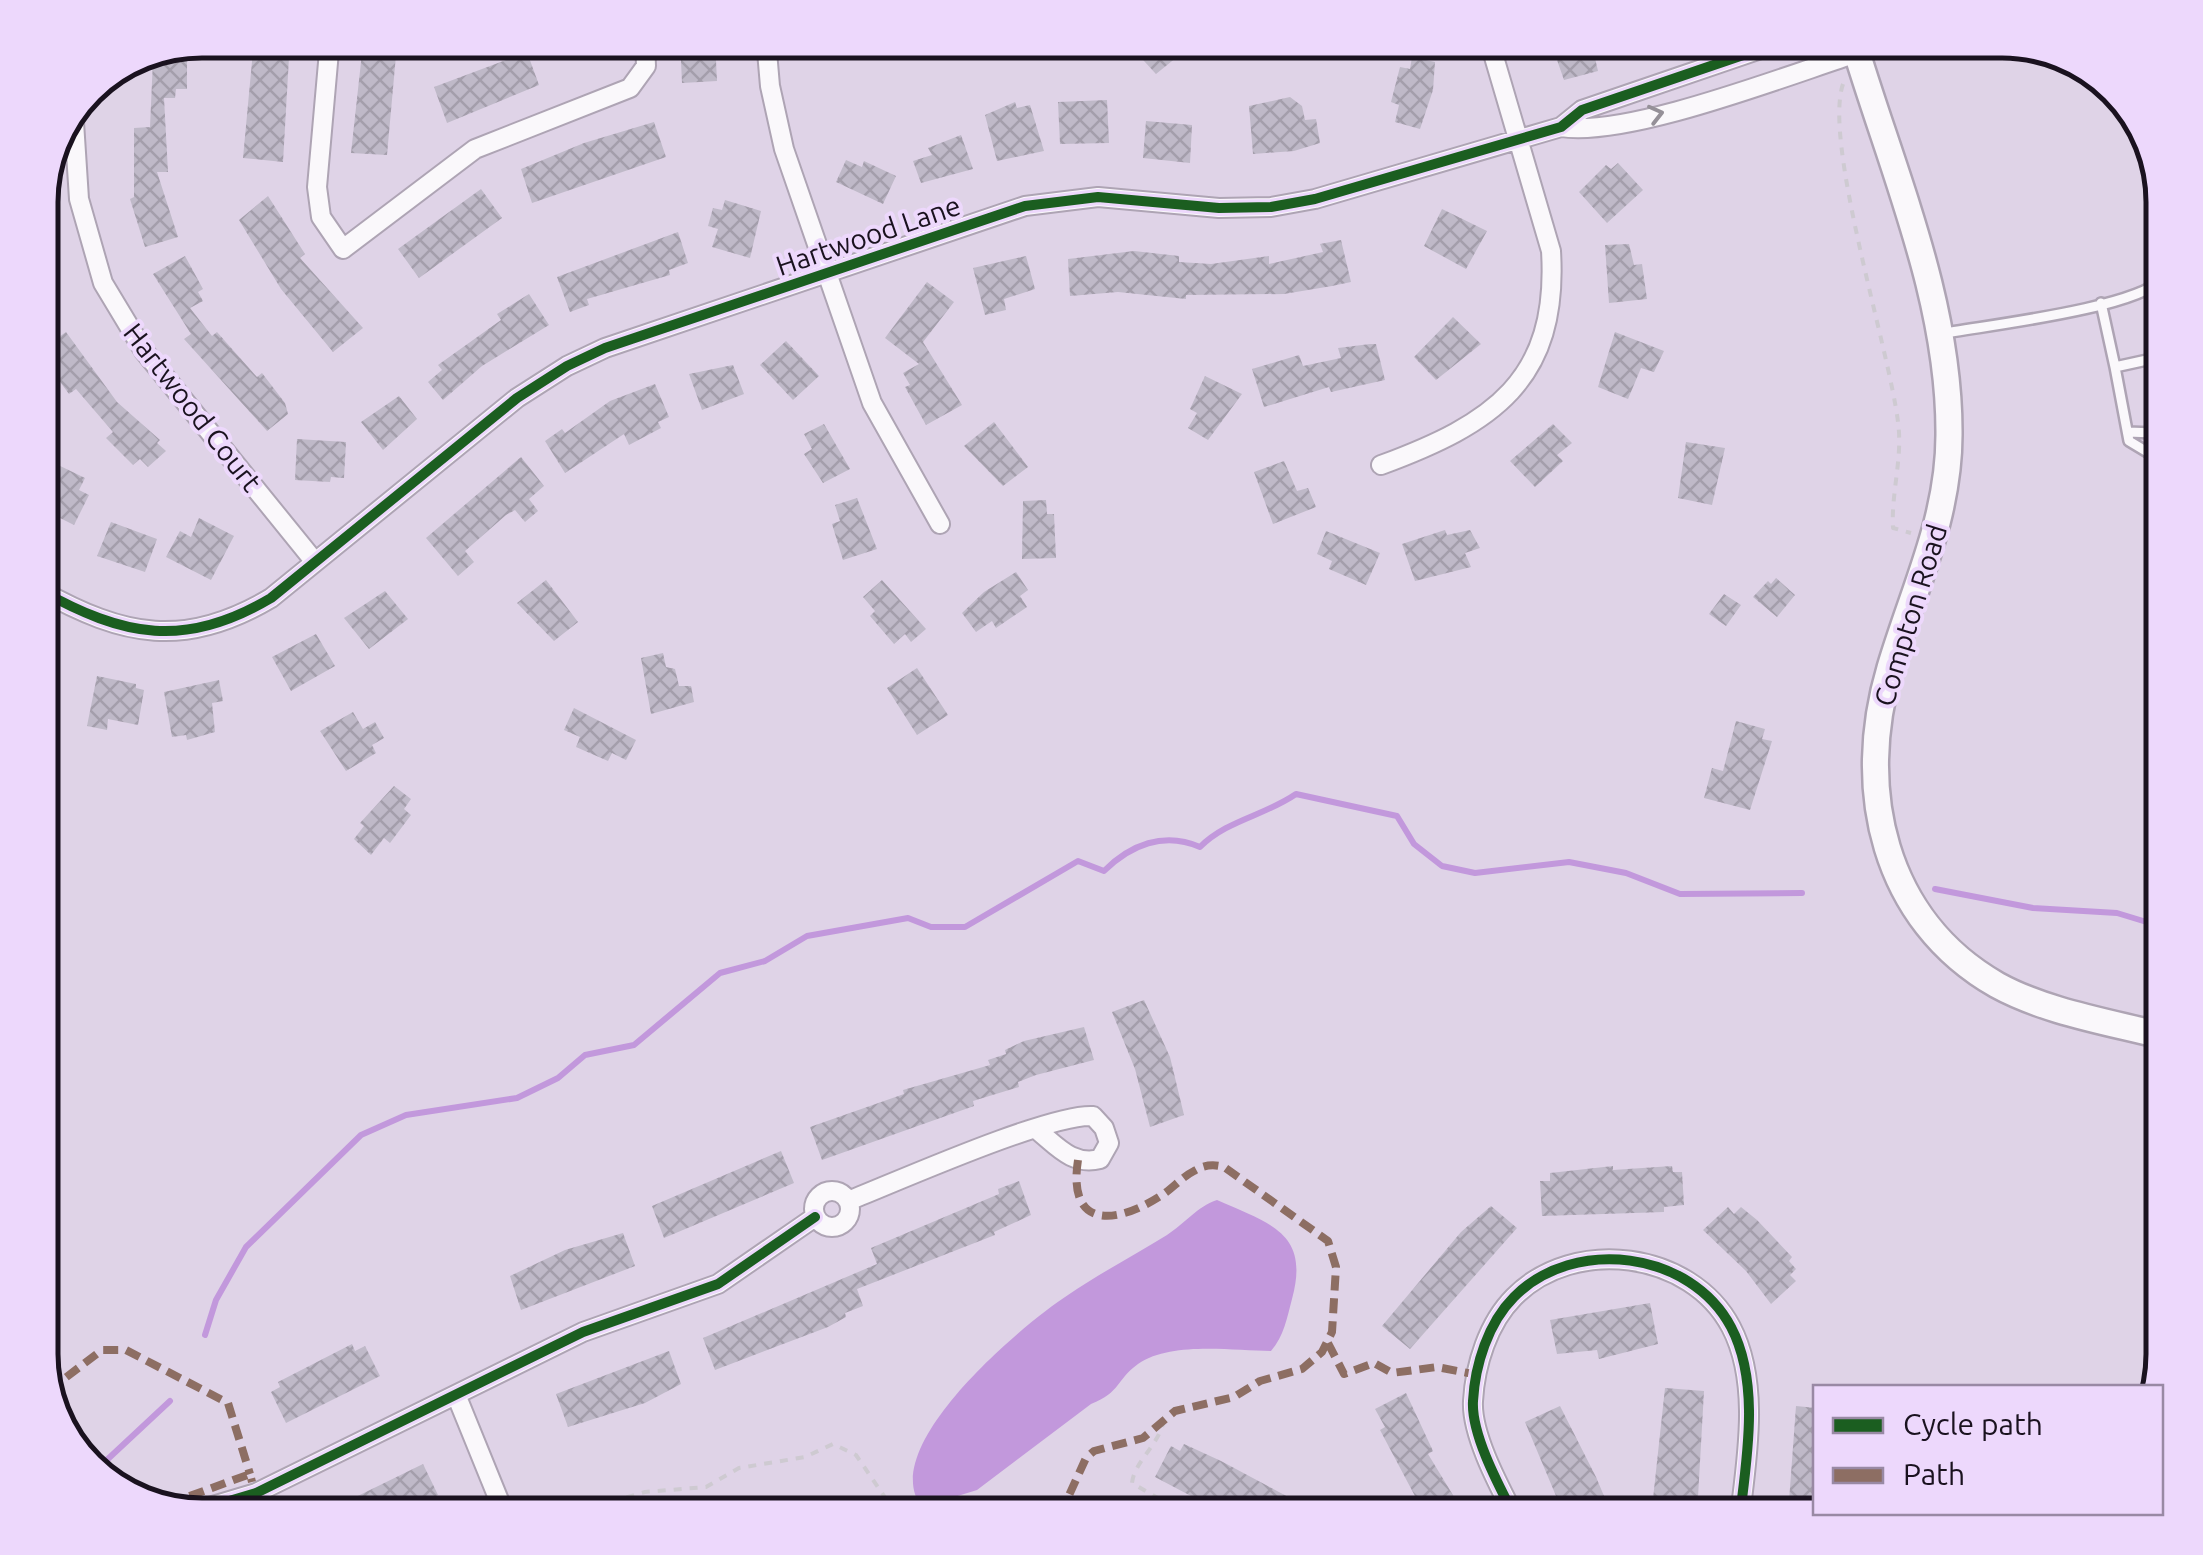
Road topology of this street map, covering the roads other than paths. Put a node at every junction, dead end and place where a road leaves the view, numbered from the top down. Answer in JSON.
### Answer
{"nodes":[{"id":1,"x":329,"y":57,"type":"edge"},
{"id":2,"x":646,"y":57,"type":"edge"},
{"id":3,"x":768,"y":57,"type":"edge"},
{"id":4,"x":1493,"y":57,"type":"edge"},
{"id":5,"x":1737,"y":57,"type":"edge"},
{"id":6,"x":1822,"y":57,"type":"edge"},
{"id":7,"x":1859,"y":57,"type":"edge"},
{"id":8,"x":1561,"y":127,"type":"junction"},
{"id":9,"x":75,"y":134,"type":"edge"},
{"id":10,"x":1518,"y":139,"type":"junction"},
{"id":11,"x":826,"y":272,"type":"junction"},
{"id":12,"x":2146,"y":291,"type":"edge"},
{"id":13,"x":2101,"y":303,"type":"junction"},
{"id":14,"x":1938,"y":334,"type":"junction"},
{"id":15,"x":2146,"y":360,"type":"edge"},
{"id":16,"x":2115,"y":367,"type":"junction"},
{"id":17,"x":2128,"y":432,"type":"dead end"},
{"id":18,"x":1381,"y":465,"type":"dead end"},
{"id":19,"x":940,"y":524,"type":"dead end"},
{"id":20,"x":315,"y":562,"type":"junction"},
{"id":21,"x":58,"y":599,"type":"edge"},
{"id":22,"x":2146,"y":1031,"type":"edge"},
{"id":23,"x":1037,"y":1130,"type":"dead end"},
{"id":24,"x":848,"y":1201,"type":"junction"},
{"id":25,"x":815,"y":1217,"type":"junction"},
{"id":26,"x":457,"y":1396,"type":"junction"},
{"id":27,"x":256,"y":1492,"type":"junction"},
{"id":28,"x":237,"y":1498,"type":"edge"},
{"id":29,"x":259,"y":1498,"type":"edge"},
{"id":30,"x":497,"y":1498,"type":"edge"},
{"id":31,"x":1505,"y":1498,"type":"edge"},
{"id":32,"x":1741,"y":1498,"type":"edge"}],
"edges":[{"from":1,"to":2,"type":"street"},
{"from":3,"to":11,"type":"street"},
{"from":4,"to":10,"type":"street"},
{"from":5,"to":8,"type":"street","name":"Hartwood Lane"},
{"from":8,"to":6,"type":"street","name":"Hartwood Lane","one_way":true},
{"from":7,"to":14,"type":"main road","name":"Compton Road"},
{"from":8,"to":10,"type":"street","name":"Hartwood Lane"},
{"from":9,"to":20,"type":"street","name":"Hartwood Court"},
{"from":10,"to":11,"type":"street","name":"Hartwood Lane"},
{"from":10,"to":18,"type":"street"},
{"from":11,"to":19,"type":"street"},
{"from":11,"to":20,"type":"street","name":"Hartwood Lane"},
{"from":12,"to":13,"type":"lane"},
{"from":13,"to":14,"type":"lane"},
{"from":13,"to":16,"type":"lane"},
{"from":14,"to":22,"type":"main road","name":"Compton Road"},
{"from":15,"to":16,"type":"lane"},
{"from":16,"to":17,"type":"lane"},
{"from":20,"to":21,"type":"street","name":"Hartwood Lane"},
{"from":23,"to":24,"type":"street"},
{"from":24,"to":25,"type":"street"},
{"from":24,"to":25,"type":"street"},
{"from":25,"to":26,"type":"street"},
{"from":26,"to":27,"type":"street"},
{"from":26,"to":30,"type":"street"},
{"from":27,"to":28,"type":"street"},
{"from":27,"to":29,"type":"lane"},
{"from":31,"to":32,"type":"street"}]}
